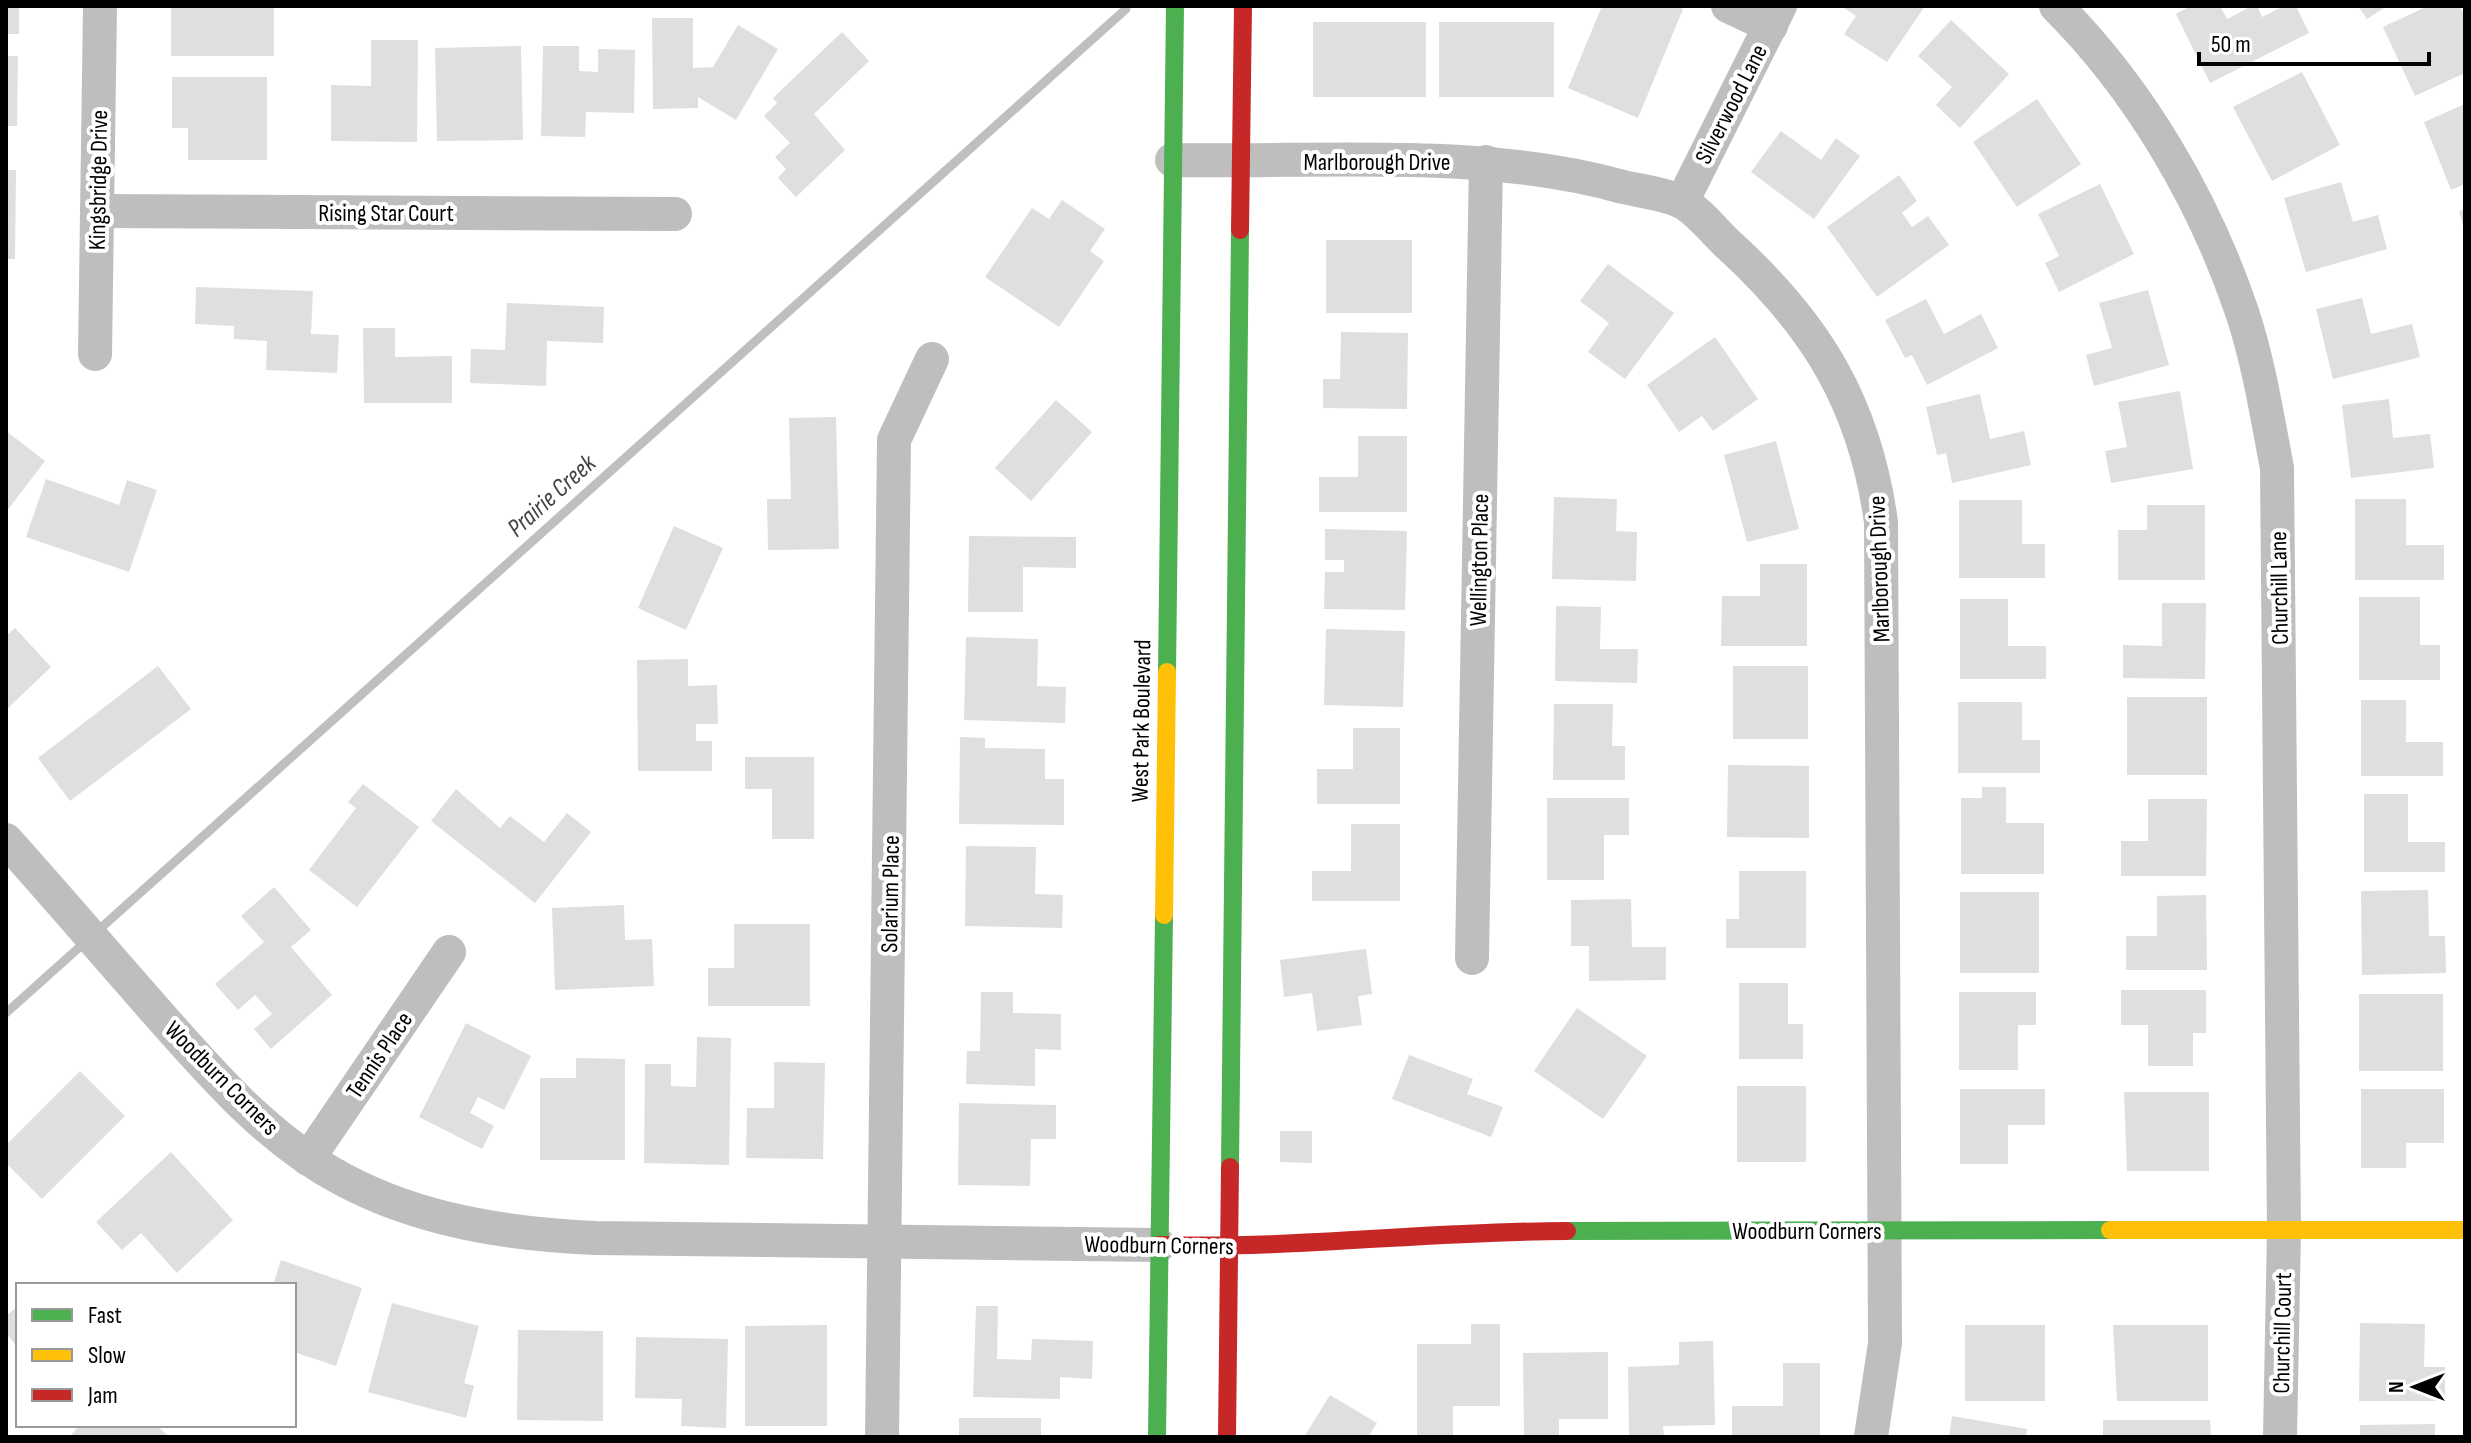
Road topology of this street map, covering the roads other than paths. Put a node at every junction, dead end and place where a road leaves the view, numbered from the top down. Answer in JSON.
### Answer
{"nodes":[{"id":1,"x":100,"y":6,"type":"edge"},
{"id":2,"x":1175,"y":6,"type":"edge"},
{"id":3,"x":1243,"y":6,"type":"edge"},
{"id":4,"x":1728,"y":6,"type":"edge"},
{"id":5,"x":2056,"y":6,"type":"edge"},
{"id":6,"x":1776,"y":16,"type":"edge"},
{"id":7,"x":1172,"y":160,"type":"junction"},
{"id":8,"x":1239,"y":162,"type":"junction"},
{"id":9,"x":1486,"y":162,"type":"junction"},
{"id":10,"x":1682,"y":202,"type":"junction"},
{"id":11,"x":97,"y":211,"type":"junction"},
{"id":12,"x":675,"y":214,"type":"dead end"},
{"id":13,"x":95,"y":354,"type":"dead end"},
{"id":14,"x":932,"y":359,"type":"dead end"},
{"id":15,"x":6,"y":840,"type":"edge"},
{"id":16,"x":449,"y":952,"type":"dead end"},
{"id":17,"x":1472,"y":958,"type":"dead end"},
{"id":18,"x":308,"y":1159,"type":"junction"},
{"id":19,"x":2284,"y":1230,"type":"junction"},
{"id":20,"x":2465,"y":1230,"type":"edge"},
{"id":21,"x":1885,"y":1231,"type":"junction"},
{"id":22,"x":886,"y":1241,"type":"junction"},
{"id":23,"x":1159,"y":1245,"type":"junction"},
{"id":24,"x":1232,"y":1247,"type":"junction"},
{"id":25,"x":882,"y":1437,"type":"edge"},
{"id":26,"x":1157,"y":1437,"type":"edge"},
{"id":27,"x":1227,"y":1437,"type":"edge"},
{"id":28,"x":1871,"y":1437,"type":"edge"},
{"id":29,"x":2280,"y":1437,"type":"edge"}],
"edges":[{"from":1,"to":11,"type":"street","name":"Kingsbridge Drive"},
{"from":2,"to":7,"type":"main road","name":"West Park Boulevard"},
{"from":3,"to":8,"type":"main road"},
{"from":4,"to":6,"type":"street"},
{"from":5,"to":19,"type":"street","name":"Churchill Lane"},
{"from":6,"to":10,"type":"street","name":"Silverwood Lane"},
{"from":7,"to":8,"type":"street","name":"Marlborough Drive"},
{"from":7,"to":23,"type":"main road","name":"West Park Boulevard"},
{"from":8,"to":9,"type":"street","name":"Marlborough Drive"},
{"from":8,"to":24,"type":"main road"},
{"from":9,"to":10,"type":"street","name":"Marlborough Drive"},
{"from":9,"to":17,"type":"street","name":"Wellington Place"},
{"from":10,"to":21,"type":"street","name":"Marlborough Drive"},
{"from":11,"to":12,"type":"street","name":"Rising Star Court"},
{"from":11,"to":13,"type":"street","name":"Kingsbridge Drive"},
{"from":14,"to":22,"type":"street","name":"Solarium Place"},
{"from":15,"to":18,"type":"street","name":"Woodburn Corners"},
{"from":16,"to":18,"type":"street","name":"Tennis Place"},
{"from":18,"to":22,"type":"street","name":"Woodburn Corners"},
{"from":19,"to":20,"type":"main road","name":"Woodburn Corners"},
{"from":19,"to":21,"type":"main road","name":"Woodburn Corners"},
{"from":19,"to":29,"type":"street","name":"Churchill Court"},
{"from":21,"to":24,"type":"main road","name":"Woodburn Corners"},
{"from":21,"to":28,"type":"street","name":"Marlborough Drive"},
{"from":22,"to":23,"type":"street","name":"Woodburn Corners"},
{"from":22,"to":25,"type":"street","name":"Solarium Place"},
{"from":23,"to":24,"type":"main road","name":"Woodburn Corners"},
{"from":23,"to":26,"type":"main road","name":"West Park Boulevard"},
{"from":24,"to":27,"type":"main road"}]}
